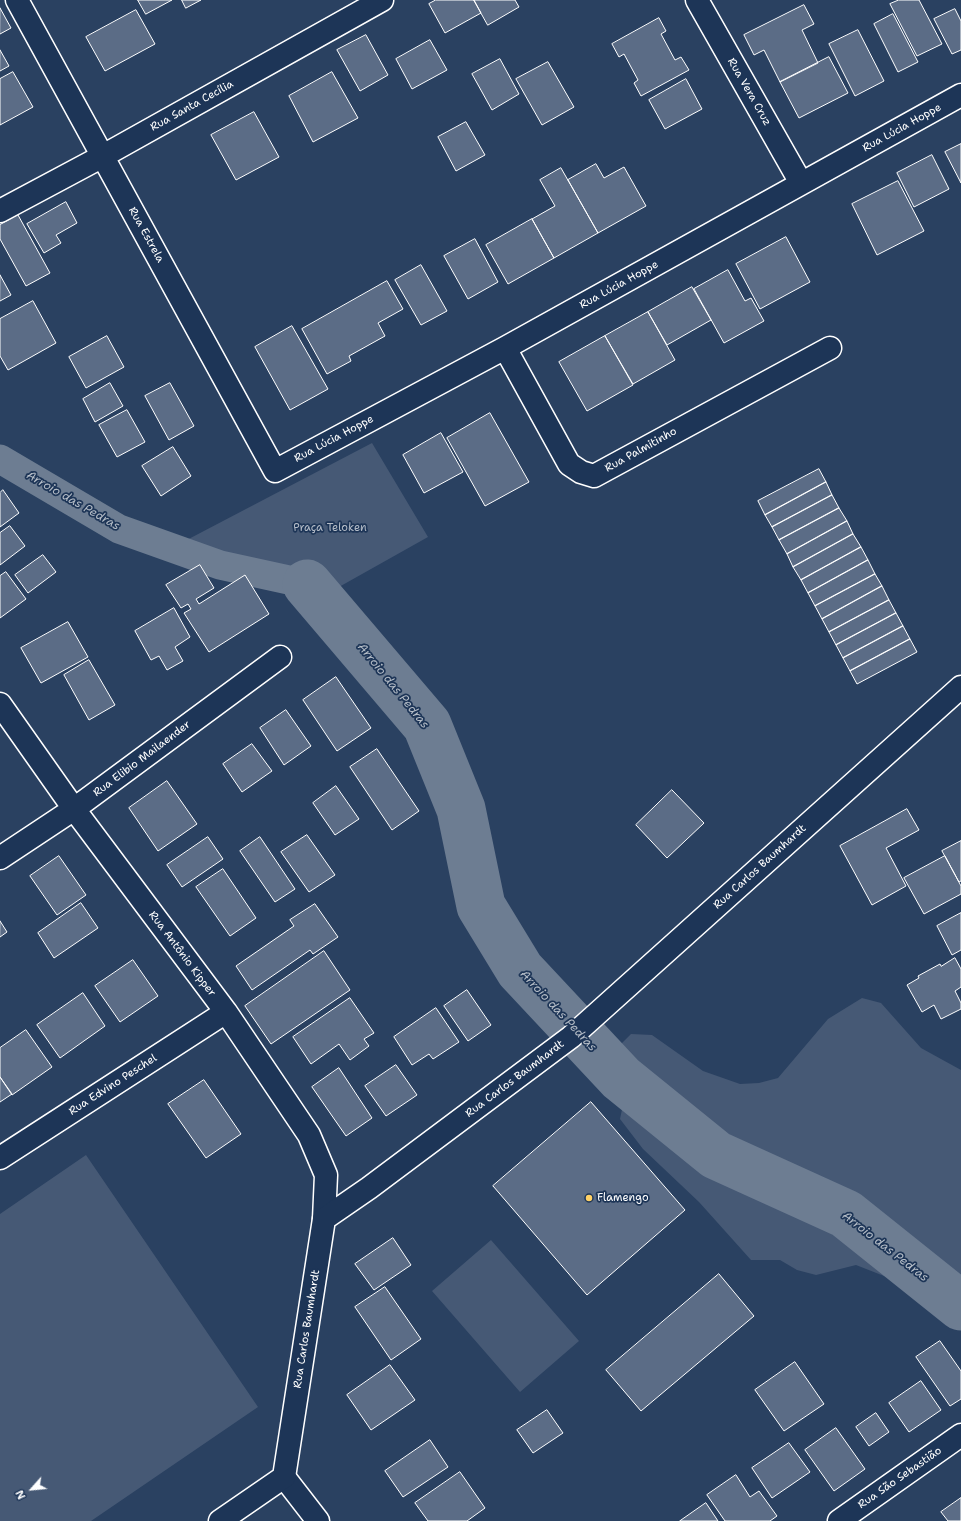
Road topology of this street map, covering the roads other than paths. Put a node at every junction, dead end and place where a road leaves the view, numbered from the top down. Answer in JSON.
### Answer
{"nodes":[{"id":1,"x":17,"y":0,"type":"edge"},
{"id":2,"x":382,"y":0,"type":"edge"},
{"id":3,"x":697,"y":0,"type":"edge"},
{"id":4,"x":961,"y":95,"type":"edge"},
{"id":5,"x":103,"y":156,"type":"junction"},
{"id":6,"x":801,"y":183,"type":"junction"},
{"id":7,"x":0,"y":211,"type":"edge"},
{"id":8,"x":505,"y":348,"type":"junction"},
{"id":9,"x":830,"y":348,"type":"dead end"},
{"id":10,"x":275,"y":471,"type":"joint"},
{"id":11,"x":280,"y":657,"type":"dead end"},
{"id":12,"x":961,"y":687,"type":"edge"},
{"id":13,"x":0,"y":704,"type":"edge"},
{"id":14,"x":74,"y":809,"type":"junction"},
{"id":15,"x":0,"y":858,"type":"edge"},
{"id":16,"x":226,"y":1012,"type":"junction"},
{"id":17,"x":0,"y":1158,"type":"edge"},
{"id":18,"x":324,"y":1219,"type":"junction"},
{"id":19,"x":961,"y":1435,"type":"edge"},
{"id":20,"x":284,"y":1477,"type":"junction"},
{"id":21,"x":220,"y":1521,"type":"edge"},
{"id":22,"x":318,"y":1521,"type":"edge"},
{"id":23,"x":839,"y":1521,"type":"edge"}],
"edges":[{"from":1,"to":5,"type":"street","name":"Rua Estrela"},
{"from":2,"to":5,"type":"street","name":"Rua Santa Cecília"},
{"from":3,"to":6,"type":"street","name":"Rua Vera Cruz"},
{"from":4,"to":6,"type":"street","name":"Rua Lúcia Hoppe"},
{"from":5,"to":7,"type":"street","name":"Rua Santa Cecília"},
{"from":5,"to":10,"type":"street","name":"Rua Estrela"},
{"from":6,"to":8,"type":"street","name":"Rua Lúcia Hoppe"},
{"from":8,"to":9,"type":"street","name":"Rua Palmitinho"},
{"from":8,"to":10,"type":"street","name":"Rua Lúcia Hoppe"},
{"from":11,"to":14,"type":"street","name":"Rua Elibio Mailaender"},
{"from":12,"to":18,"type":"street","name":"Rua Carlos Baumhardt"},
{"from":13,"to":14,"type":"street","name":"Rua Antônio Kipper"},
{"from":14,"to":15,"type":"street","name":"Rua Elibio Mailaender"},
{"from":14,"to":16,"type":"street","name":"Rua Antônio Kipper"},
{"from":16,"to":17,"type":"street","name":"Rua Edvino Peschel"},
{"from":16,"to":18,"type":"street","name":"Rua Antônio Kipper"},
{"from":18,"to":20,"type":"street","name":"Rua Carlos Baumhardt"},
{"from":19,"to":23,"type":"street","name":"Rua São Sebastião"},
{"from":20,"to":21,"type":"street"},
{"from":20,"to":22,"type":"street"}]}
